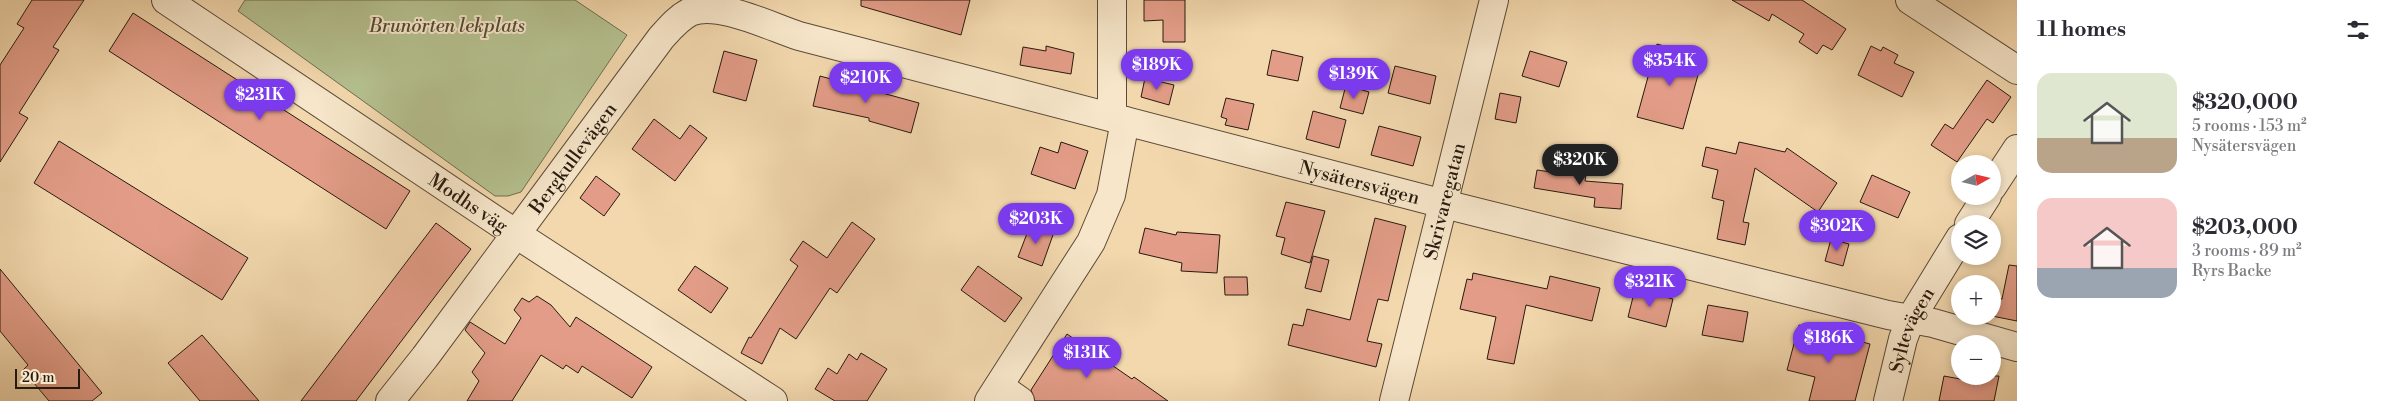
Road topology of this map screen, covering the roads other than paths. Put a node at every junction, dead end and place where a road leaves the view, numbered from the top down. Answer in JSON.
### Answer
{"nodes":[{"id":1,"x":166,"y":0,"type":"edge"},
{"id":2,"x":1112,"y":0,"type":"edge"},
{"id":3,"x":1494,"y":0,"type":"edge"},
{"id":4,"x":1910,"y":0,"type":"edge"},
{"id":5,"x":705,"y":4,"type":"edge"},
{"id":6,"x":2017,"y":70,"type":"edge"},
{"id":7,"x":1118,"y":119,"type":"junction"},
{"id":8,"x":2017,"y":148,"type":"edge"},
{"id":9,"x":2001,"y":173,"type":"edge"},
{"id":10,"x":1444,"y":204,"type":"junction"},
{"id":11,"x":516,"y":234,"type":"junction"},
{"id":12,"x":1951,"y":253,"type":"edge"},
{"id":13,"x":1911,"y":318,"type":"junction"},
{"id":14,"x":2017,"y":347,"type":"edge"},
{"id":15,"x":1003,"y":396,"type":"edge"},
{"id":16,"x":390,"y":401,"type":"edge"},
{"id":17,"x":773,"y":401,"type":"edge"},
{"id":18,"x":1394,"y":401,"type":"edge"},
{"id":19,"x":1888,"y":401,"type":"edge"}],
"edges":[{"from":1,"to":11,"type":"street","name":"Modhs väg"},
{"from":2,"to":7,"type":"street"},
{"from":3,"to":10,"type":"street","name":"Skrivaregatan"},
{"from":4,"to":6,"type":"street"},
{"from":5,"to":7,"type":"street","name":"Nysätersvägen"},
{"from":5,"to":11,"type":"street","name":"Bergkullevägen"},
{"from":7,"to":10,"type":"street","name":"Nysätersvägen"},
{"from":7,"to":15,"type":"street"},
{"from":8,"to":9,"type":"street"},
{"from":10,"to":13,"type":"street","name":"Nysätersvägen"},
{"from":10,"to":18,"type":"street","name":"Skrivaregatan"},
{"from":11,"to":16,"type":"street","name":"Bergkullevägen"},
{"from":11,"to":17,"type":"street","name":"Modhs väg"},
{"from":12,"to":13,"type":"street","name":"Syltevägen"},
{"from":13,"to":14,"type":"street","name":"Nysätersvägen"},
{"from":13,"to":19,"type":"street","name":"Syltevägen"}]}
